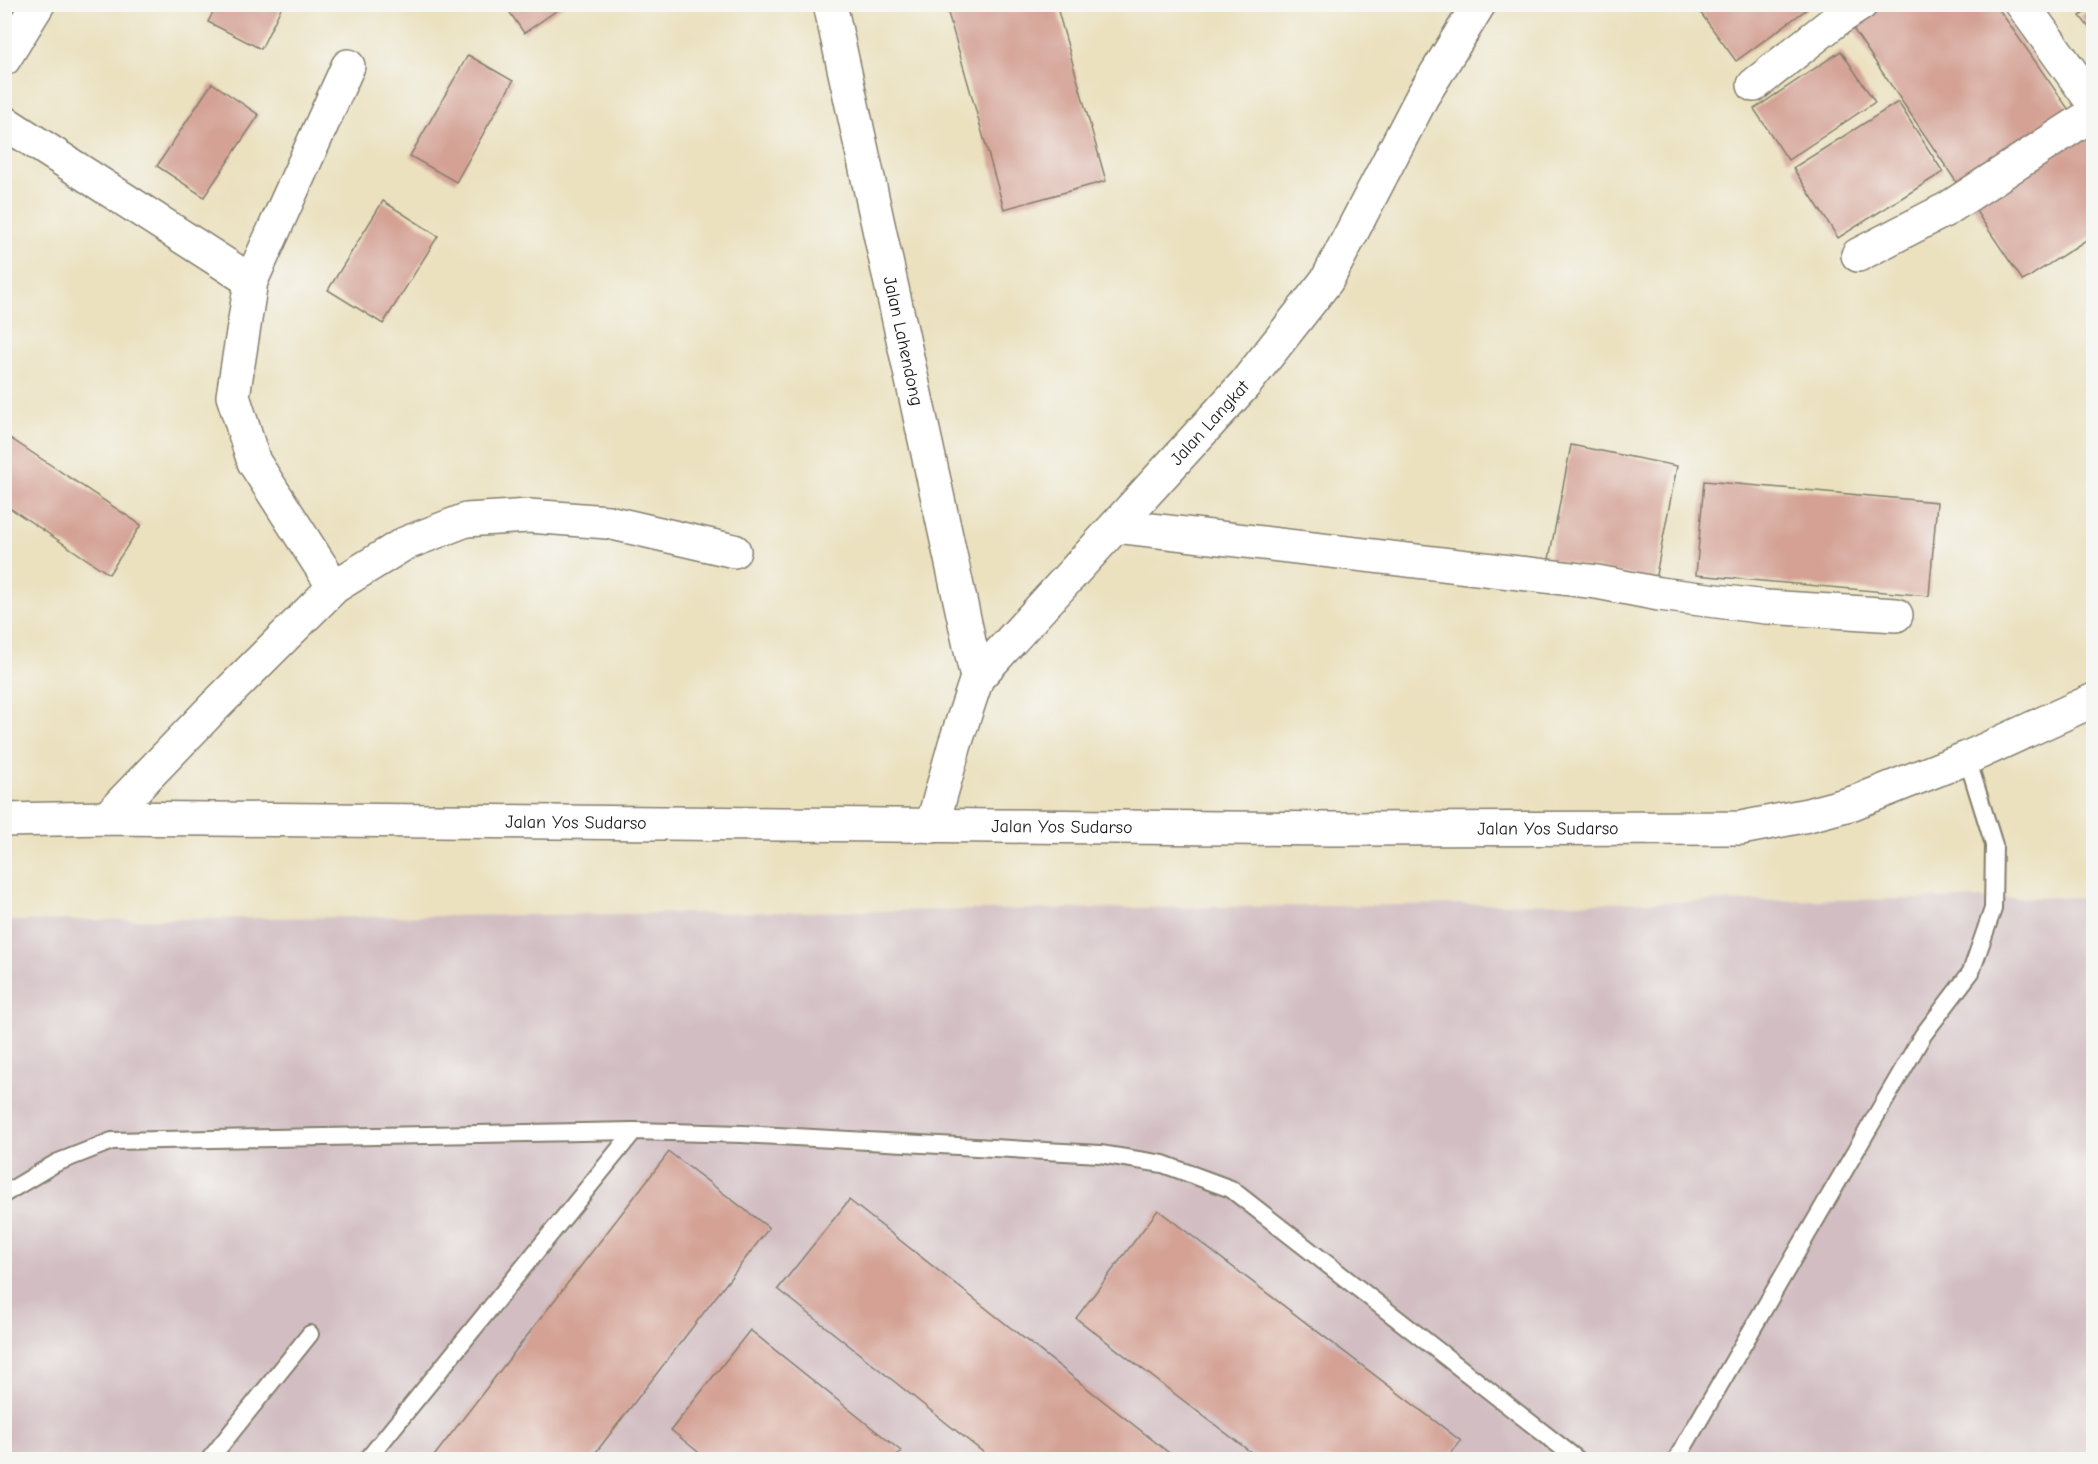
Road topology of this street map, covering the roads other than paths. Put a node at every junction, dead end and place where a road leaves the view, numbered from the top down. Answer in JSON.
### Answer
{"nodes":[{"id":1,"x":38,"y":4,"type":"edge"},
{"id":2,"x":830,"y":4,"type":"edge"},
{"id":3,"x":1479,"y":4,"type":"edge"},
{"id":4,"x":1861,"y":4,"type":"edge"},
{"id":5,"x":2022,"y":4,"type":"edge"},
{"id":6,"x":4,"y":59,"type":"edge"},
{"id":7,"x":348,"y":66,"type":"dead end"},
{"id":8,"x":1754,"y":85,"type":"dead end"},
{"id":9,"x":2094,"y":104,"type":"edge"},
{"id":10,"x":2094,"y":113,"type":"edge"},
{"id":11,"x":4,"y":122,"type":"edge"},
{"id":12,"x":1858,"y":255,"type":"dead end"},
{"id":13,"x":251,"y":281,"type":"junction"},
{"id":14,"x":1116,"y":526,"type":"junction"},
{"id":15,"x":734,"y":551,"type":"dead end"},
{"id":16,"x":334,"y":586,"type":"junction"},
{"id":17,"x":1896,"y":615,"type":"dead end"},
{"id":18,"x":977,"y":678,"type":"junction"},
{"id":19,"x":2094,"y":700,"type":"edge"},
{"id":20,"x":1967,"y":758,"type":"junction"},
{"id":21,"x":107,"y":818,"type":"junction"},
{"id":22,"x":4,"y":820,"type":"edge"},
{"id":23,"x":932,"y":826,"type":"junction"},
{"id":24,"x":634,"y":1131,"type":"junction"},
{"id":25,"x":4,"y":1194,"type":"edge"},
{"id":26,"x":310,"y":1334,"type":"dead end"},
{"id":27,"x":209,"y":1460,"type":"edge"},
{"id":28,"x":367,"y":1460,"type":"edge"},
{"id":29,"x":1578,"y":1460,"type":"edge"},
{"id":30,"x":1676,"y":1460,"type":"edge"}],
"edges":[{"from":1,"to":6,"type":"street"},
{"from":2,"to":18,"type":"street","name":"Jalan Lahendong"},
{"from":3,"to":14,"type":"street","name":"Jalan Langkat"},
{"from":4,"to":8,"type":"street"},
{"from":5,"to":9,"type":"street"},
{"from":7,"to":13,"type":"street"},
{"from":10,"to":12,"type":"street"},
{"from":11,"to":13,"type":"street"},
{"from":13,"to":16,"type":"street"},
{"from":14,"to":17,"type":"street"},
{"from":14,"to":18,"type":"street","name":"Jalan Langkat"},
{"from":15,"to":16,"type":"street"},
{"from":16,"to":21,"type":"street"},
{"from":18,"to":23,"type":"street","name":"Jalan Langkat"},
{"from":19,"to":20,"type":"street","name":"Jalan Yos Sudarso"},
{"from":20,"to":23,"type":"street","name":"Jalan Yos Sudarso"},
{"from":20,"to":30,"type":"lane"},
{"from":21,"to":22,"type":"street","name":"Jalan Yos Sudarso"},
{"from":21,"to":23,"type":"street","name":"Jalan Yos Sudarso"},
{"from":24,"to":25,"type":"lane"},
{"from":24,"to":28,"type":"lane"},
{"from":24,"to":29,"type":"lane"},
{"from":26,"to":27,"type":"lane"}]}
